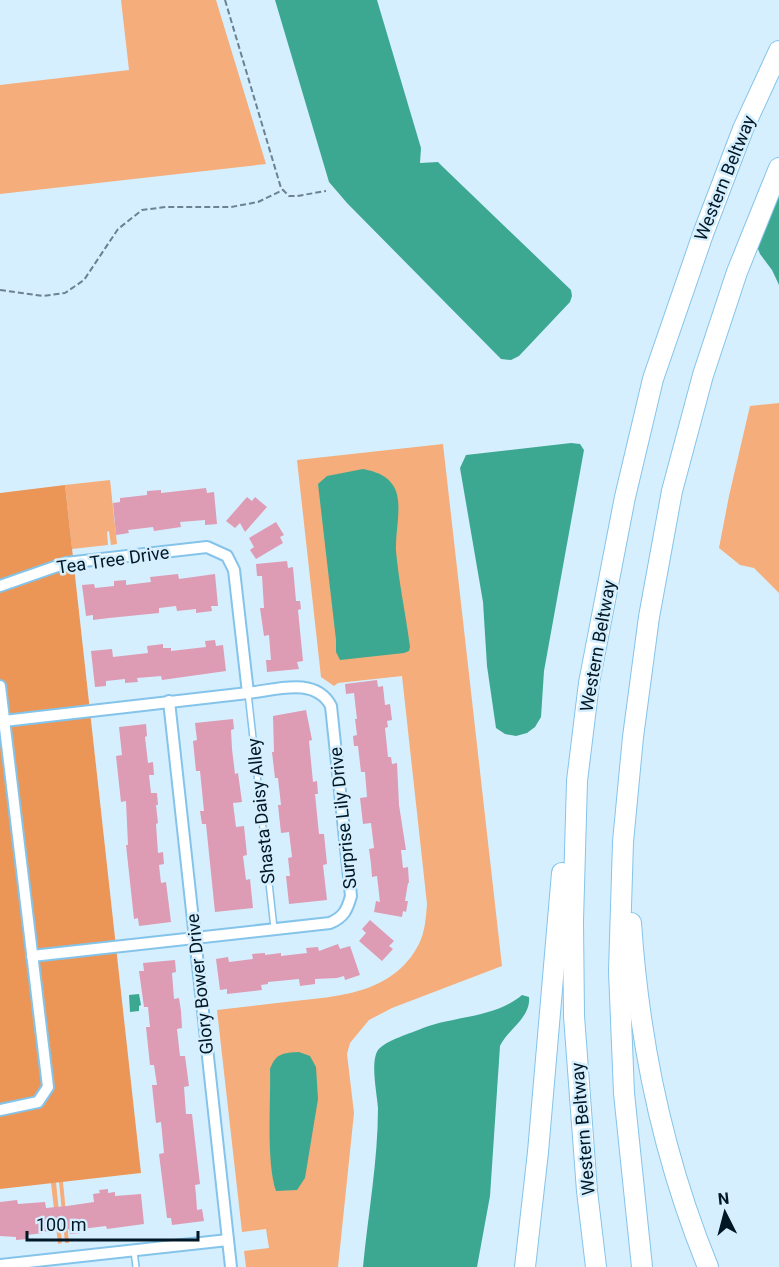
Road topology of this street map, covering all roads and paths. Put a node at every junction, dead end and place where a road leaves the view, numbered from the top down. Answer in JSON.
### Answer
{"nodes":[{"id":1,"x":225,"y":0,"type":"edge"},
{"id":2,"x":779,"y":51,"type":"edge"},
{"id":3,"x":779,"y":168,"type":"edge"},
{"id":4,"x":283,"y":189,"type":"junction"},
{"id":5,"x":326,"y":191,"type":"dead end"},
{"id":6,"x":0,"y":290,"type":"edge"},
{"id":7,"x":0,"y":586,"type":"edge"},
{"id":8,"x":0,"y":686,"type":"edge"},
{"id":9,"x":248,"y":693,"type":"junction"},
{"id":10,"x":169,"y":701,"type":"junction"},
{"id":11,"x":4,"y":721,"type":"junction"},
{"id":12,"x":577,"y":781,"type":"junction"},
{"id":13,"x":623,"y":842,"type":"junction"},
{"id":14,"x":274,"y":928,"type":"junction"},
{"id":15,"x":195,"y":936,"type":"junction"},
{"id":16,"x":32,"y":956,"type":"junction"},
{"id":17,"x":0,"y":1110,"type":"edge"},
{"id":18,"x":228,"y":1240,"type":"junction"},
{"id":19,"x":134,"y":1250,"type":"junction"},
{"id":20,"x":0,"y":1265,"type":"edge"},
{"id":21,"x":136,"y":1267,"type":"edge"},
{"id":22,"x":231,"y":1267,"type":"edge"},
{"id":23,"x":525,"y":1267,"type":"edge"},
{"id":24,"x":596,"y":1267,"type":"edge"},
{"id":25,"x":642,"y":1267,"type":"edge"},
{"id":26,"x":708,"y":1267,"type":"edge"}],
"edges":[{"from":1,"to":4,"type":"path"},
{"from":2,"to":12,"type":"highway","name":"Western Beltway"},
{"from":3,"to":13,"type":"highway"},
{"from":4,"to":5,"type":"path"},
{"from":4,"to":6,"type":"path"},
{"from":7,"to":9,"type":"street","name":"Tea Tree Drive"},
{"from":8,"to":11,"type":"street"},
{"from":9,"to":10,"type":"street","name":"Surprise Lily Drive"},
{"from":9,"to":14,"type":"lane","name":"Shasta Daisy Alley"},
{"from":9,"to":14,"type":"street","name":"Surprise Lily Drive"},
{"from":10,"to":11,"type":"street","name":"Surprise Lily Drive"},
{"from":10,"to":15,"type":"street","name":"Glory Bower Drive"},
{"from":11,"to":16,"type":"street"},
{"from":12,"to":23,"type":"highway"},
{"from":12,"to":24,"type":"highway","name":"Western Beltway"},
{"from":13,"to":25,"type":"highway"},
{"from":13,"to":26,"type":"highway"},
{"from":14,"to":15,"type":"street","name":"Surprise Lily Drive"},
{"from":15,"to":16,"type":"street","name":"Surprise Lily Drive"},
{"from":15,"to":18,"type":"street","name":"Glory Bower Drive"},
{"from":16,"to":17,"type":"street"},
{"from":18,"to":19,"type":"street"},
{"from":18,"to":22,"type":"street","name":"Glory Bower Drive"},
{"from":19,"to":20,"type":"street"},
{"from":19,"to":21,"type":"lane"}]}
